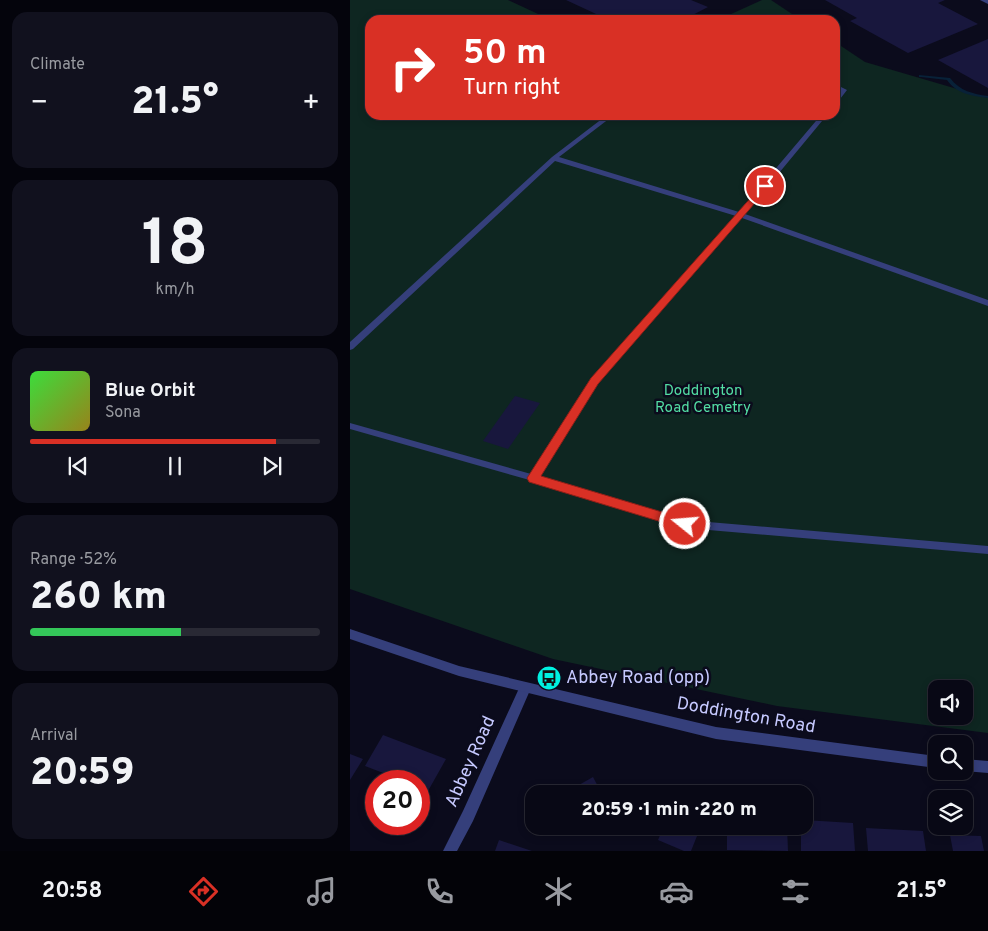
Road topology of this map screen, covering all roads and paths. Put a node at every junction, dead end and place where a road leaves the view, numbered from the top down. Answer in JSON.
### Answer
{"nodes":[{"id":1,"x":983,"y":0,"type":"edge"},
{"id":2,"x":988,"y":2,"type":"edge"},
{"id":3,"x":604,"y":120,"type":"edge"},
{"id":4,"x":820,"y":120,"type":"edge"},
{"id":5,"x":554,"y":158,"type":"junction"},
{"id":6,"x":741,"y":215,"type":"junction"},
{"id":7,"x":988,"y":303,"type":"edge"},
{"id":8,"x":350,"y":347,"type":"edge"},
{"id":9,"x":350,"y":426,"type":"edge"},
{"id":10,"x":533,"y":478,"type":"junction"},
{"id":11,"x":988,"y":550,"type":"edge"},
{"id":12,"x":350,"y":634,"type":"edge"},
{"id":13,"x":525,"y":688,"type":"junction"},
{"id":14,"x":928,"y":761,"type":"edge"},
{"id":15,"x":973,"y":766,"type":"edge"},
{"id":16,"x":988,"y":767,"type":"edge"},
{"id":17,"x":450,"y":851,"type":"edge"}],
"edges":[{"from":1,"to":2,"type":"street"},
{"from":3,"to":5,"type":"lane"},
{"from":4,"to":6,"type":"lane"},
{"from":5,"to":6,"type":"lane"},
{"from":5,"to":8,"type":"lane"},
{"from":6,"to":7,"type":"lane"},
{"from":6,"to":10,"type":"lane"},
{"from":9,"to":10,"type":"lane"},
{"from":10,"to":11,"type":"lane"},
{"from":12,"to":13,"type":"street","name":"Doddington Road"},
{"from":13,"to":14,"type":"street","name":"Doddington Road"},
{"from":13,"to":17,"type":"street","name":"Abbey Road"},
{"from":15,"to":16,"type":"street"}]}
